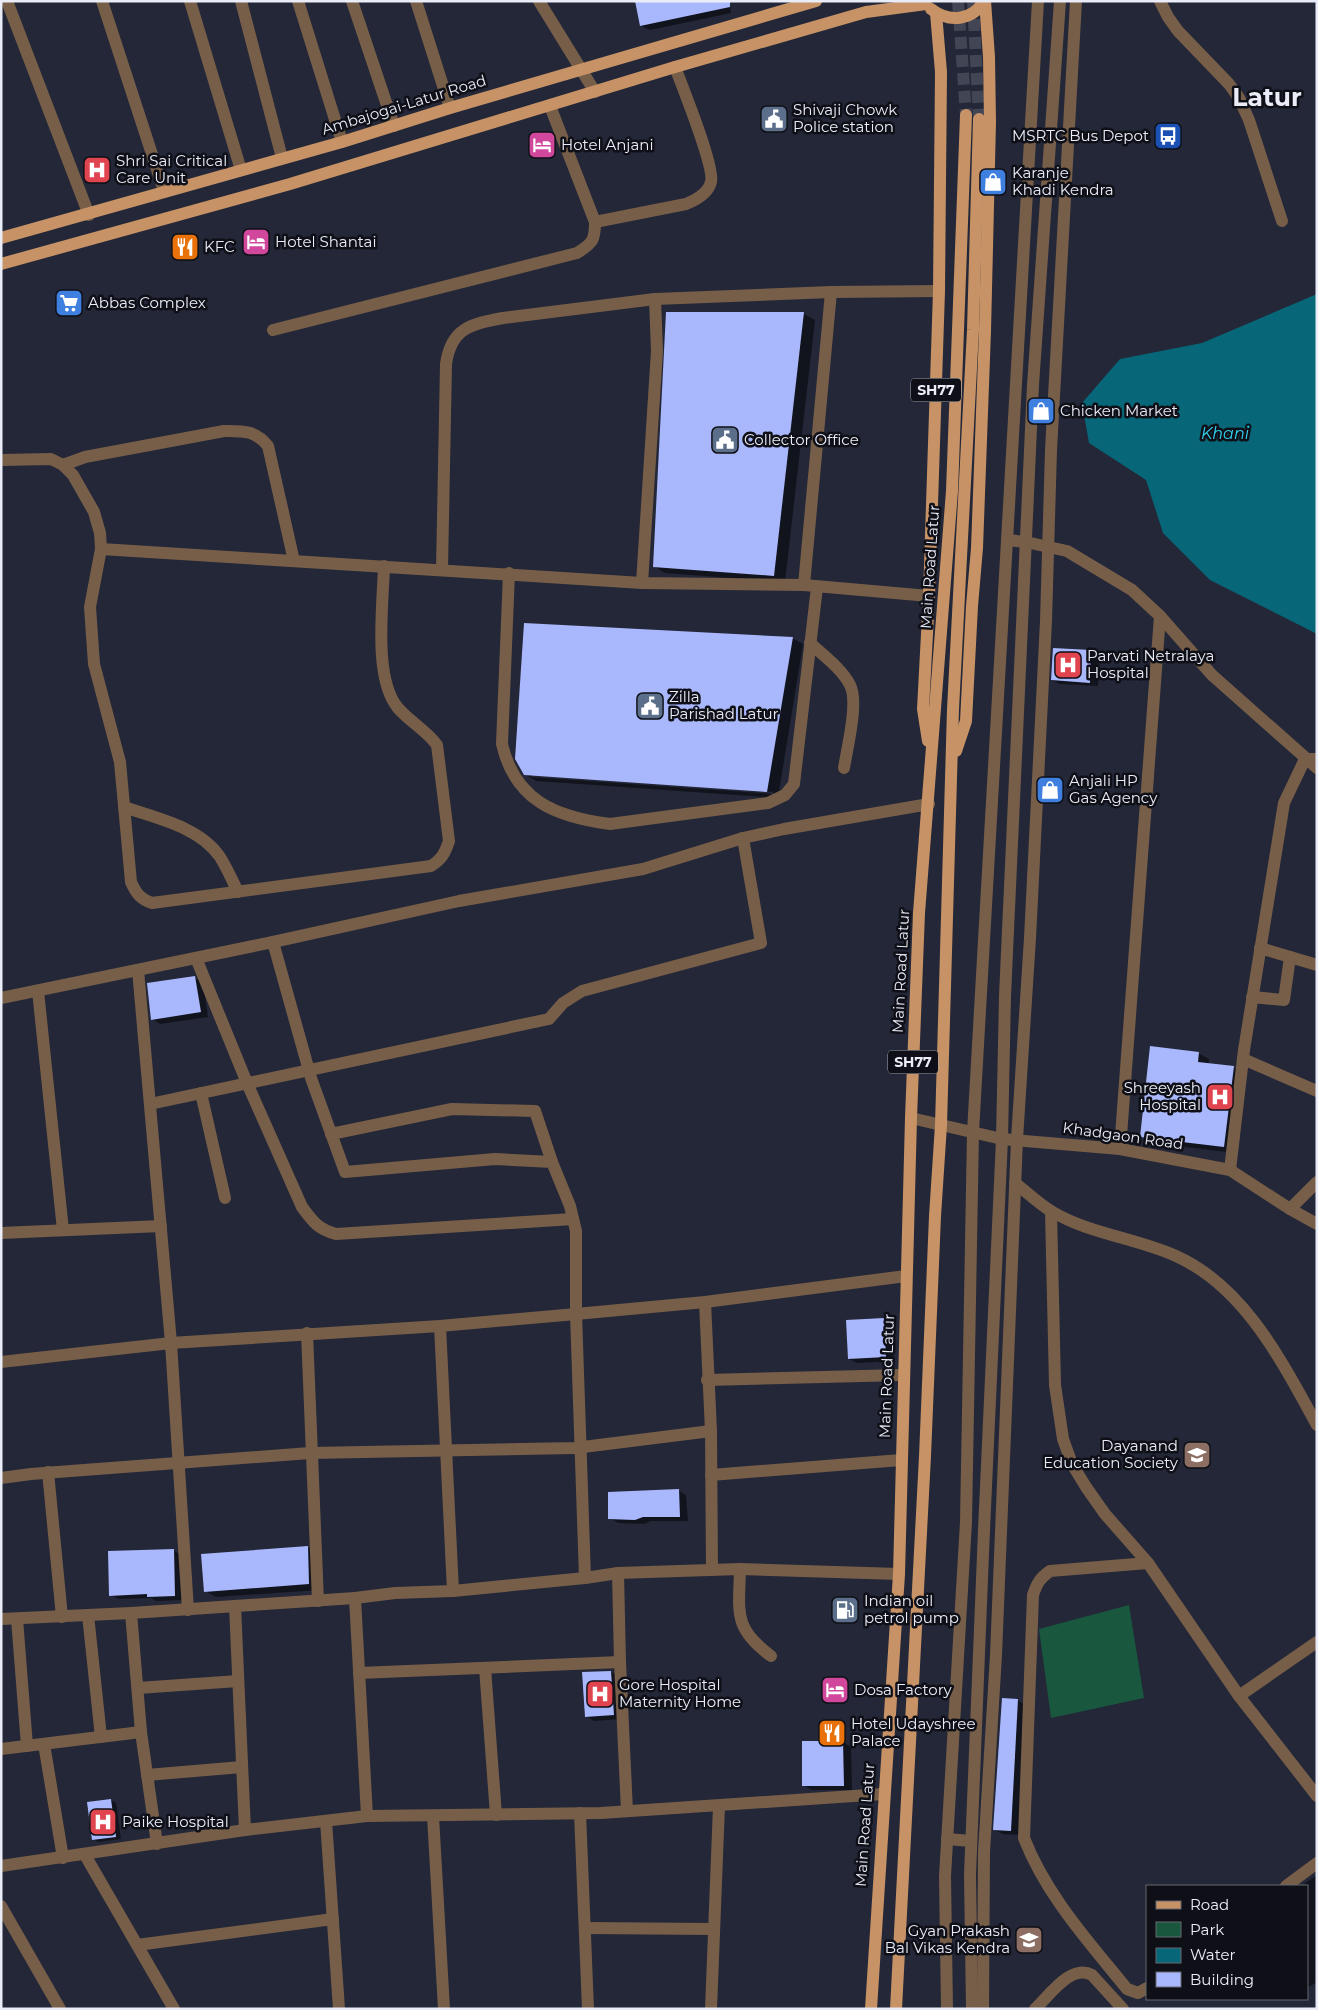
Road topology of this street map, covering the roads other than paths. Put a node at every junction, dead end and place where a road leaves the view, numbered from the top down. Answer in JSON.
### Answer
{"nodes":[{"id":1,"x":7,"y":1,"type":"edge"},
{"id":2,"x":102,"y":1,"type":"edge"},
{"id":3,"x":190,"y":1,"type":"edge"},
{"id":4,"x":241,"y":1,"type":"edge"},
{"id":5,"x":298,"y":1,"type":"edge"},
{"id":6,"x":352,"y":1,"type":"edge"},
{"id":7,"x":416,"y":1,"type":"edge"},
{"id":8,"x":539,"y":1,"type":"edge"},
{"id":9,"x":816,"y":1,"type":"edge"},
{"id":10,"x":985,"y":1,"type":"edge"},
{"id":11,"x":1038,"y":1,"type":"edge"},
{"id":12,"x":1060,"y":1,"type":"edge"},
{"id":13,"x":1076,"y":1,"type":"edge"},
{"id":14,"x":1160,"y":1,"type":"edge"},
{"id":15,"x":926,"y":2,"type":"edge"},
{"id":16,"x":936,"y":13,"type":"junction"},
{"id":17,"x":675,"y":67,"type":"junction"},
{"id":18,"x":580,"y":70,"type":"junction"},
{"id":19,"x":595,"y":92,"type":"junction"},
{"id":20,"x":550,"y":106,"type":"junction"},
{"id":21,"x":450,"y":108,"type":"junction"},
{"id":22,"x":966,"y":115,"type":"tunnel mouth"},
{"id":23,"x":979,"y":119,"type":"tunnel mouth"},
{"id":24,"x":394,"y":126,"type":"junction"},
{"id":25,"x":342,"y":142,"type":"junction"},
{"id":26,"x":282,"y":158,"type":"junction"},
{"id":27,"x":241,"y":170,"type":"junction"},
{"id":28,"x":164,"y":191,"type":"junction"},
{"id":29,"x":89,"y":215,"type":"junction"},
{"id":30,"x":1282,"y":221,"type":"dead end"},
{"id":31,"x":595,"y":222,"type":"junction"},
{"id":32,"x":1,"y":238,"type":"edge"},
{"id":33,"x":1,"y":264,"type":"edge"},
{"id":34,"x":939,"y":291,"type":"junction"},
{"id":35,"x":831,"y":292,"type":"junction"},
{"id":36,"x":655,"y":299,"type":"junction"},
{"id":37,"x":273,"y":330,"type":"dead end"},
{"id":38,"x":1,"y":460,"type":"edge"},
{"id":39,"x":64,"y":465,"type":"junction"},
{"id":40,"x":1007,"y":540,"type":"junction"},
{"id":41,"x":1026,"y":542,"type":"junction"},
{"id":42,"x":1047,"y":546,"type":"junction"},
{"id":43,"x":101,"y":549,"type":"junction"},
{"id":44,"x":294,"y":561,"type":"junction"},
{"id":45,"x":384,"y":566,"type":"junction"},
{"id":46,"x":442,"y":569,"type":"junction"},
{"id":47,"x":509,"y":573,"type":"junction"},
{"id":48,"x":642,"y":583,"type":"junction"},
{"id":49,"x":804,"y":585,"type":"junction"},
{"id":50,"x":816,"y":587,"type":"junction"},
{"id":51,"x":929,"y":596,"type":"junction"},
{"id":52,"x":1160,"y":616,"type":"junction"},
{"id":53,"x":810,"y":644,"type":"junction"},
{"id":54,"x":1311,"y":759,"type":"edge"},
{"id":55,"x":952,"y":765,"type":"junction"},
{"id":56,"x":931,"y":766,"type":"junction"},
{"id":57,"x":844,"y":768,"type":"dead end"},
{"id":58,"x":1317,"y":768,"type":"edge"},
{"id":59,"x":929,"y":804,"type":"junction"},
{"id":60,"x":124,"y":807,"type":"junction"},
{"id":61,"x":743,"y":838,"type":"junction"},
{"id":62,"x":238,"y":892,"type":"junction"},
{"id":63,"x":273,"y":942,"type":"junction"},
{"id":64,"x":1260,"y":948,"type":"junction"},
{"id":65,"x":1290,"y":957,"type":"junction"},
{"id":66,"x":196,"y":958,"type":"junction"},
{"id":67,"x":1317,"y":965,"type":"edge"},
{"id":68,"x":138,"y":970,"type":"junction"},
{"id":69,"x":38,"y":991,"type":"junction"},
{"id":70,"x":1,"y":998,"type":"edge"},
{"id":71,"x":1252,"y":998,"type":"junction"},
{"id":72,"x":1243,"y":1059,"type":"junction"},
{"id":73,"x":309,"y":1070,"type":"junction"},
{"id":74,"x":246,"y":1084,"type":"junction"},
{"id":75,"x":1317,"y":1091,"type":"edge"},
{"id":76,"x":201,"y":1093,"type":"junction"},
{"id":77,"x":150,"y":1104,"type":"junction"},
{"id":78,"x":910,"y":1118,"type":"junction"},
{"id":79,"x":941,"y":1125,"type":"junction"},
{"id":80,"x":973,"y":1132,"type":"junction"},
{"id":81,"x":331,"y":1134,"type":"junction"},
{"id":82,"x":1002,"y":1139,"type":"junction"},
{"id":83,"x":1017,"y":1139,"type":"junction"},
{"id":84,"x":1120,"y":1149,"type":"junction"},
{"id":85,"x":552,"y":1162,"type":"junction"},
{"id":86,"x":1230,"y":1170,"type":"junction"},
{"id":87,"x":1317,"y":1182,"type":"edge"},
{"id":88,"x":1015,"y":1183,"type":"junction"},
{"id":89,"x":225,"y":1198,"type":"dead end"},
{"id":90,"x":1290,"y":1209,"type":"junction"},
{"id":91,"x":1051,"y":1211,"type":"junction"},
{"id":92,"x":573,"y":1219,"type":"junction"},
{"id":93,"x":1317,"y":1224,"type":"edge"},
{"id":94,"x":161,"y":1226,"type":"junction"},
{"id":95,"x":63,"y":1230,"type":"junction"},
{"id":96,"x":1,"y":1233,"type":"edge"},
{"id":97,"x":906,"y":1276,"type":"junction"},
{"id":98,"x":705,"y":1302,"type":"junction"},
{"id":99,"x":576,"y":1314,"type":"junction"},
{"id":100,"x":440,"y":1326,"type":"junction"},
{"id":101,"x":307,"y":1333,"type":"junction"},
{"id":102,"x":171,"y":1343,"type":"junction"},
{"id":103,"x":1,"y":1362,"type":"edge"},
{"id":104,"x":903,"y":1375,"type":"junction"},
{"id":105,"x":707,"y":1380,"type":"junction"},
{"id":106,"x":1317,"y":1425,"type":"edge"},
{"id":107,"x":711,"y":1431,"type":"junction"},
{"id":108,"x":580,"y":1447,"type":"junction"},
{"id":109,"x":446,"y":1450,"type":"junction"},
{"id":110,"x":312,"y":1453,"type":"junction"},
{"id":111,"x":901,"y":1460,"type":"junction"},
{"id":112,"x":178,"y":1462,"type":"junction"},
{"id":113,"x":48,"y":1472,"type":"junction"},
{"id":114,"x":711,"y":1475,"type":"junction"},
{"id":115,"x":1,"y":1478,"type":"edge"},
{"id":116,"x":1148,"y":1563,"type":"junction"},
{"id":117,"x":740,"y":1569,"type":"junction"},
{"id":118,"x":712,"y":1570,"type":"junction"},
{"id":119,"x":618,"y":1573,"type":"junction"},
{"id":120,"x":899,"y":1574,"type":"junction"},
{"id":121,"x":585,"y":1578,"type":"junction"},
{"id":122,"x":453,"y":1590,"type":"junction"},
{"id":123,"x":355,"y":1598,"type":"junction"},
{"id":124,"x":318,"y":1601,"type":"junction"},
{"id":125,"x":234,"y":1606,"type":"junction"},
{"id":126,"x":188,"y":1610,"type":"junction"},
{"id":127,"x":131,"y":1613,"type":"junction"},
{"id":128,"x":88,"y":1615,"type":"junction"},
{"id":129,"x":62,"y":1617,"type":"junction"},
{"id":130,"x":1,"y":1619,"type":"edge"},
{"id":131,"x":17,"y":1619,"type":"junction"},
{"id":132,"x":1317,"y":1642,"type":"edge"},
{"id":133,"x":771,"y":1656,"type":"dead end"},
{"id":134,"x":620,"y":1662,"type":"junction"},
{"id":135,"x":485,"y":1668,"type":"junction"},
{"id":136,"x":359,"y":1674,"type":"junction"},
{"id":137,"x":238,"y":1681,"type":"junction"},
{"id":138,"x":138,"y":1688,"type":"junction"},
{"id":139,"x":1239,"y":1696,"type":"junction"},
{"id":140,"x":141,"y":1732,"type":"junction"},
{"id":141,"x":101,"y":1737,"type":"junction"},
{"id":142,"x":44,"y":1744,"type":"junction"},
{"id":143,"x":27,"y":1746,"type":"junction"},
{"id":144,"x":1,"y":1749,"type":"edge"},
{"id":145,"x":242,"y":1767,"type":"junction"},
{"id":146,"x":147,"y":1775,"type":"junction"},
{"id":147,"x":883,"y":1794,"type":"junction"},
{"id":148,"x":1317,"y":1796,"type":"edge"},
{"id":149,"x":719,"y":1806,"type":"junction"},
{"id":150,"x":627,"y":1811,"type":"junction"},
{"id":151,"x":580,"y":1814,"type":"junction"},
{"id":152,"x":496,"y":1815,"type":"junction"},
{"id":153,"x":368,"y":1816,"type":"junction"},
{"id":154,"x":433,"y":1816,"type":"junction"},
{"id":155,"x":326,"y":1821,"type":"junction"},
{"id":156,"x":245,"y":1830,"type":"junction"},
{"id":157,"x":947,"y":1839,"type":"junction"},
{"id":158,"x":971,"y":1841,"type":"junction"},
{"id":159,"x":157,"y":1844,"type":"junction"},
{"id":160,"x":85,"y":1855,"type":"junction"},
{"id":161,"x":63,"y":1858,"type":"junction"},
{"id":162,"x":1317,"y":1863,"type":"edge"},
{"id":163,"x":1,"y":1866,"type":"edge"},
{"id":164,"x":1287,"y":1885,"type":"edge"},
{"id":165,"x":1,"y":1906,"type":"edge"},
{"id":166,"x":333,"y":1920,"type":"junction"},
{"id":167,"x":585,"y":1928,"type":"junction"},
{"id":168,"x":714,"y":1929,"type":"junction"},
{"id":169,"x":137,"y":1944,"type":"junction"},
{"id":170,"x":1146,"y":1989,"type":"edge"},
{"id":171,"x":60,"y":2009,"type":"edge"},
{"id":172,"x":174,"y":2009,"type":"edge"},
{"id":173,"x":339,"y":2009,"type":"edge"},
{"id":174,"x":444,"y":2009,"type":"edge"},
{"id":175,"x":588,"y":2009,"type":"edge"},
{"id":176,"x":711,"y":2009,"type":"edge"},
{"id":177,"x":871,"y":2009,"type":"edge"},
{"id":178,"x":896,"y":2009,"type":"edge"},
{"id":179,"x":947,"y":2009,"type":"edge"},
{"id":180,"x":972,"y":2009,"type":"edge"},
{"id":181,"x":983,"y":2009,"type":"edge"},
{"id":182,"x":1035,"y":2009,"type":"edge"},
{"id":183,"x":1123,"y":2009,"type":"edge"}],
"edges":[{"from":1,"to":29,"type":"street"},
{"from":2,"to":28,"type":"street"},
{"from":3,"to":27,"type":"street"},
{"from":4,"to":26,"type":"street"},
{"from":5,"to":25,"type":"street"},
{"from":6,"to":24,"type":"street"},
{"from":7,"to":21,"type":"street"},
{"from":8,"to":18,"type":"street"},
{"from":9,"to":18,"type":"main road","name":"Ambajogai-Latur Road"},
{"from":10,"to":16,"type":"main road"},
{"from":10,"to":55,"type":"main road","number":"SH77"},
{"from":11,"to":40,"type":"street"},
{"from":12,"to":41,"type":"street"},
{"from":13,"to":42,"type":"street"},
{"from":14,"to":30,"type":"street"},
{"from":15,"to":16,"type":"main road"},
{"from":15,"to":17,"type":"main road"},
{"from":16,"to":34,"type":"main road","number":"SH77"},
{"from":17,"to":19,"type":"main road"},
{"from":17,"to":31,"type":"street"},
{"from":18,"to":19,"type":"street"},
{"from":18,"to":21,"type":"main road","name":"Ambajogai-Latur Road"},
{"from":19,"to":20,"type":"main road"},
{"from":20,"to":31,"type":"street"},
{"from":20,"to":33,"type":"main road"},
{"from":21,"to":24,"type":"main road","name":"Ambajogai-Latur Road"},
{"from":22,"to":56,"type":"main road","name":"Main Road Latur","number":"SH77"},
{"from":23,"to":55,"type":"main road","name":"Main Road Latur","number":"SH77"},
{"from":24,"to":25,"type":"main road","name":"Ambajogai-Latur Road"},
{"from":25,"to":26,"type":"main road","name":"Ambajogai-Latur Road"},
{"from":26,"to":27,"type":"main road","name":"Ambajogai-Latur Road"},
{"from":27,"to":28,"type":"main road","name":"Ambajogai-Latur Road"},
{"from":28,"to":29,"type":"main road","name":"Ambajogai-Latur Road"},
{"from":29,"to":32,"type":"main road","name":"Ambajogai-Latur Road"},
{"from":31,"to":37,"type":"street"},
{"from":34,"to":35,"type":"street"},
{"from":34,"to":51,"type":"main road","number":"SH77"},
{"from":35,"to":36,"type":"street"},
{"from":35,"to":49,"type":"street"},
{"from":36,"to":46,"type":"street"},
{"from":36,"to":48,"type":"street"},
{"from":38,"to":39,"type":"street"},
{"from":39,"to":43,"type":"street"},
{"from":39,"to":44,"type":"street"},
{"from":40,"to":41,"type":"street"},
{"from":40,"to":80,"type":"street"},
{"from":41,"to":42,"type":"street"},
{"from":41,"to":82,"type":"street"},
{"from":42,"to":52,"type":"street"},
{"from":42,"to":83,"type":"street"},
{"from":43,"to":44,"type":"street"},
{"from":43,"to":60,"type":"street"},
{"from":44,"to":45,"type":"street"},
{"from":45,"to":46,"type":"street"},
{"from":45,"to":62,"type":"street"},
{"from":46,"to":47,"type":"street"},
{"from":47,"to":48,"type":"street"},
{"from":47,"to":53,"type":"street"},
{"from":48,"to":49,"type":"street"},
{"from":49,"to":50,"type":"street"},
{"from":50,"to":51,"type":"street"},
{"from":50,"to":53,"type":"street"},
{"from":51,"to":56,"type":"main road","number":"SH77"},
{"from":52,"to":54,"type":"street"},
{"from":52,"to":84,"type":"street"},
{"from":53,"to":57,"type":"street"},
{"from":54,"to":58,"type":"street"},
{"from":54,"to":64,"type":"street"},
{"from":55,"to":79,"type":"main road","name":"Main Road Latur","number":"SH77"},
{"from":56,"to":59,"type":"main road","name":"Main Road Latur","number":"SH77"},
{"from":59,"to":61,"type":"street"},
{"from":59,"to":78,"type":"main road","name":"Main Road Latur","number":"SH77"},
{"from":60,"to":62,"type":"street"},
{"from":60,"to":62,"type":"street"},
{"from":61,"to":63,"type":"street"},
{"from":61,"to":73,"type":"street"},
{"from":63,"to":66,"type":"street"},
{"from":63,"to":73,"type":"street"},
{"from":64,"to":65,"type":"street"},
{"from":64,"to":71,"type":"street"},
{"from":65,"to":67,"type":"street"},
{"from":65,"to":71,"type":"street"},
{"from":66,"to":68,"type":"street"},
{"from":66,"to":74,"type":"street"},
{"from":68,"to":69,"type":"street"},
{"from":68,"to":77,"type":"street"},
{"from":69,"to":70,"type":"street"},
{"from":69,"to":95,"type":"street"},
{"from":71,"to":72,"type":"street"},
{"from":72,"to":75,"type":"street"},
{"from":72,"to":86,"type":"street"},
{"from":73,"to":74,"type":"street"},
{"from":73,"to":81,"type":"street"},
{"from":74,"to":76,"type":"street"},
{"from":74,"to":92,"type":"street"},
{"from":76,"to":77,"type":"street"},
{"from":76,"to":89,"type":"street"},
{"from":77,"to":94,"type":"street"},
{"from":78,"to":79,"type":"street","name":"Khadgaon Road"},
{"from":78,"to":97,"type":"main road","name":"Main Road Latur","number":"SH77"},
{"from":79,"to":80,"type":"street","name":"Khadgaon Road"},
{"from":79,"to":178,"type":"main road","name":"Main Road Latur","number":"SH77"},
{"from":80,"to":82,"type":"street","name":"Khadgaon Road"},
{"from":80,"to":157,"type":"street"},
{"from":81,"to":85,"type":"street"},
{"from":81,"to":85,"type":"street"},
{"from":82,"to":83,"type":"street","name":"Khadgaon Road"},
{"from":82,"to":158,"type":"street"},
{"from":83,"to":84,"type":"street","name":"Khadgaon Road"},
{"from":83,"to":88,"type":"street"},
{"from":84,"to":86,"type":"street","name":"Khadgaon Road"},
{"from":85,"to":92,"type":"street"},
{"from":86,"to":90,"type":"street","name":"Khadgaon Road"},
{"from":87,"to":90,"type":"street"},
{"from":88,"to":91,"type":"street"},
{"from":88,"to":181,"type":"street"},
{"from":90,"to":93,"type":"street","name":"Khadgaon Road"},
{"from":91,"to":106,"type":"street"},
{"from":91,"to":116,"type":"street"},
{"from":92,"to":99,"type":"street"},
{"from":94,"to":95,"type":"street"},
{"from":94,"to":102,"type":"street"},
{"from":95,"to":96,"type":"street"},
{"from":97,"to":98,"type":"street"},
{"from":97,"to":104,"type":"main road","name":"Main Road Latur","number":"SH77"},
{"from":98,"to":99,"type":"street"},
{"from":98,"to":105,"type":"street"},
{"from":99,"to":100,"type":"street"},
{"from":99,"to":108,"type":"street"},
{"from":100,"to":101,"type":"street"},
{"from":100,"to":109,"type":"street"},
{"from":101,"to":102,"type":"street"},
{"from":101,"to":110,"type":"street"},
{"from":102,"to":103,"type":"street"},
{"from":102,"to":112,"type":"street"},
{"from":104,"to":105,"type":"street"},
{"from":104,"to":111,"type":"main road","name":"Main Road Latur","number":"SH77"},
{"from":105,"to":107,"type":"street"},
{"from":107,"to":108,"type":"street"},
{"from":107,"to":114,"type":"street"},
{"from":108,"to":109,"type":"street"},
{"from":108,"to":121,"type":"street"},
{"from":109,"to":110,"type":"street"},
{"from":109,"to":122,"type":"street"},
{"from":110,"to":112,"type":"street"},
{"from":110,"to":124,"type":"street"},
{"from":111,"to":114,"type":"street"},
{"from":111,"to":120,"type":"main road","name":"Main Road Latur","number":"SH77"},
{"from":112,"to":113,"type":"street"},
{"from":112,"to":126,"type":"street"},
{"from":113,"to":115,"type":"street"},
{"from":113,"to":129,"type":"street"},
{"from":114,"to":118,"type":"street"},
{"from":116,"to":139,"type":"street"},
{"from":116,"to":170,"type":"street"},
{"from":117,"to":118,"type":"street"},
{"from":117,"to":120,"type":"street"},
{"from":117,"to":133,"type":"street"},
{"from":118,"to":119,"type":"street"},
{"from":119,"to":121,"type":"street"},
{"from":119,"to":134,"type":"street"},
{"from":120,"to":147,"type":"main road","name":"Main Road Latur","number":"SH77"},
{"from":121,"to":122,"type":"street"},
{"from":122,"to":123,"type":"street"},
{"from":123,"to":124,"type":"street"},
{"from":123,"to":136,"type":"street"},
{"from":124,"to":125,"type":"street"},
{"from":125,"to":126,"type":"street"},
{"from":125,"to":137,"type":"street"},
{"from":126,"to":127,"type":"street"},
{"from":127,"to":128,"type":"street"},
{"from":127,"to":138,"type":"street"},
{"from":128,"to":129,"type":"street"},
{"from":128,"to":141,"type":"street"},
{"from":129,"to":131,"type":"street"},
{"from":130,"to":131,"type":"street"},
{"from":131,"to":143,"type":"street"},
{"from":132,"to":139,"type":"street"},
{"from":134,"to":135,"type":"street"},
{"from":134,"to":150,"type":"street"},
{"from":135,"to":136,"type":"street"},
{"from":135,"to":152,"type":"street"},
{"from":136,"to":153,"type":"street"},
{"from":137,"to":138,"type":"street"},
{"from":137,"to":145,"type":"street"},
{"from":138,"to":140,"type":"street"},
{"from":139,"to":148,"type":"street"},
{"from":140,"to":141,"type":"street"},
{"from":140,"to":146,"type":"street"},
{"from":141,"to":142,"type":"street"},
{"from":142,"to":143,"type":"street"},
{"from":142,"to":161,"type":"street"},
{"from":143,"to":144,"type":"street"},
{"from":145,"to":146,"type":"street"},
{"from":145,"to":156,"type":"street"},
{"from":146,"to":159,"type":"street"},
{"from":147,"to":149,"type":"street"},
{"from":147,"to":177,"type":"main road","name":"Main Road Latur","number":"SH77"},
{"from":149,"to":150,"type":"street"},
{"from":149,"to":168,"type":"street"},
{"from":150,"to":151,"type":"street"},
{"from":151,"to":152,"type":"street"},
{"from":151,"to":167,"type":"street"},
{"from":152,"to":154,"type":"street"},
{"from":153,"to":154,"type":"street"},
{"from":153,"to":155,"type":"street"},
{"from":154,"to":174,"type":"street"},
{"from":155,"to":156,"type":"street"},
{"from":155,"to":166,"type":"street"},
{"from":156,"to":159,"type":"street"},
{"from":157,"to":158,"type":"street"},
{"from":157,"to":179,"type":"street"},
{"from":158,"to":180,"type":"street"},
{"from":159,"to":160,"type":"street"},
{"from":160,"to":161,"type":"street"},
{"from":160,"to":169,"type":"street"},
{"from":161,"to":163,"type":"street"},
{"from":162,"to":164,"type":"street"},
{"from":165,"to":171,"type":"street"},
{"from":166,"to":169,"type":"street"},
{"from":166,"to":173,"type":"street"},
{"from":167,"to":168,"type":"street"},
{"from":167,"to":175,"type":"street"},
{"from":168,"to":176,"type":"street"},
{"from":169,"to":172,"type":"street"},
{"from":182,"to":183,"type":"street"}]}
